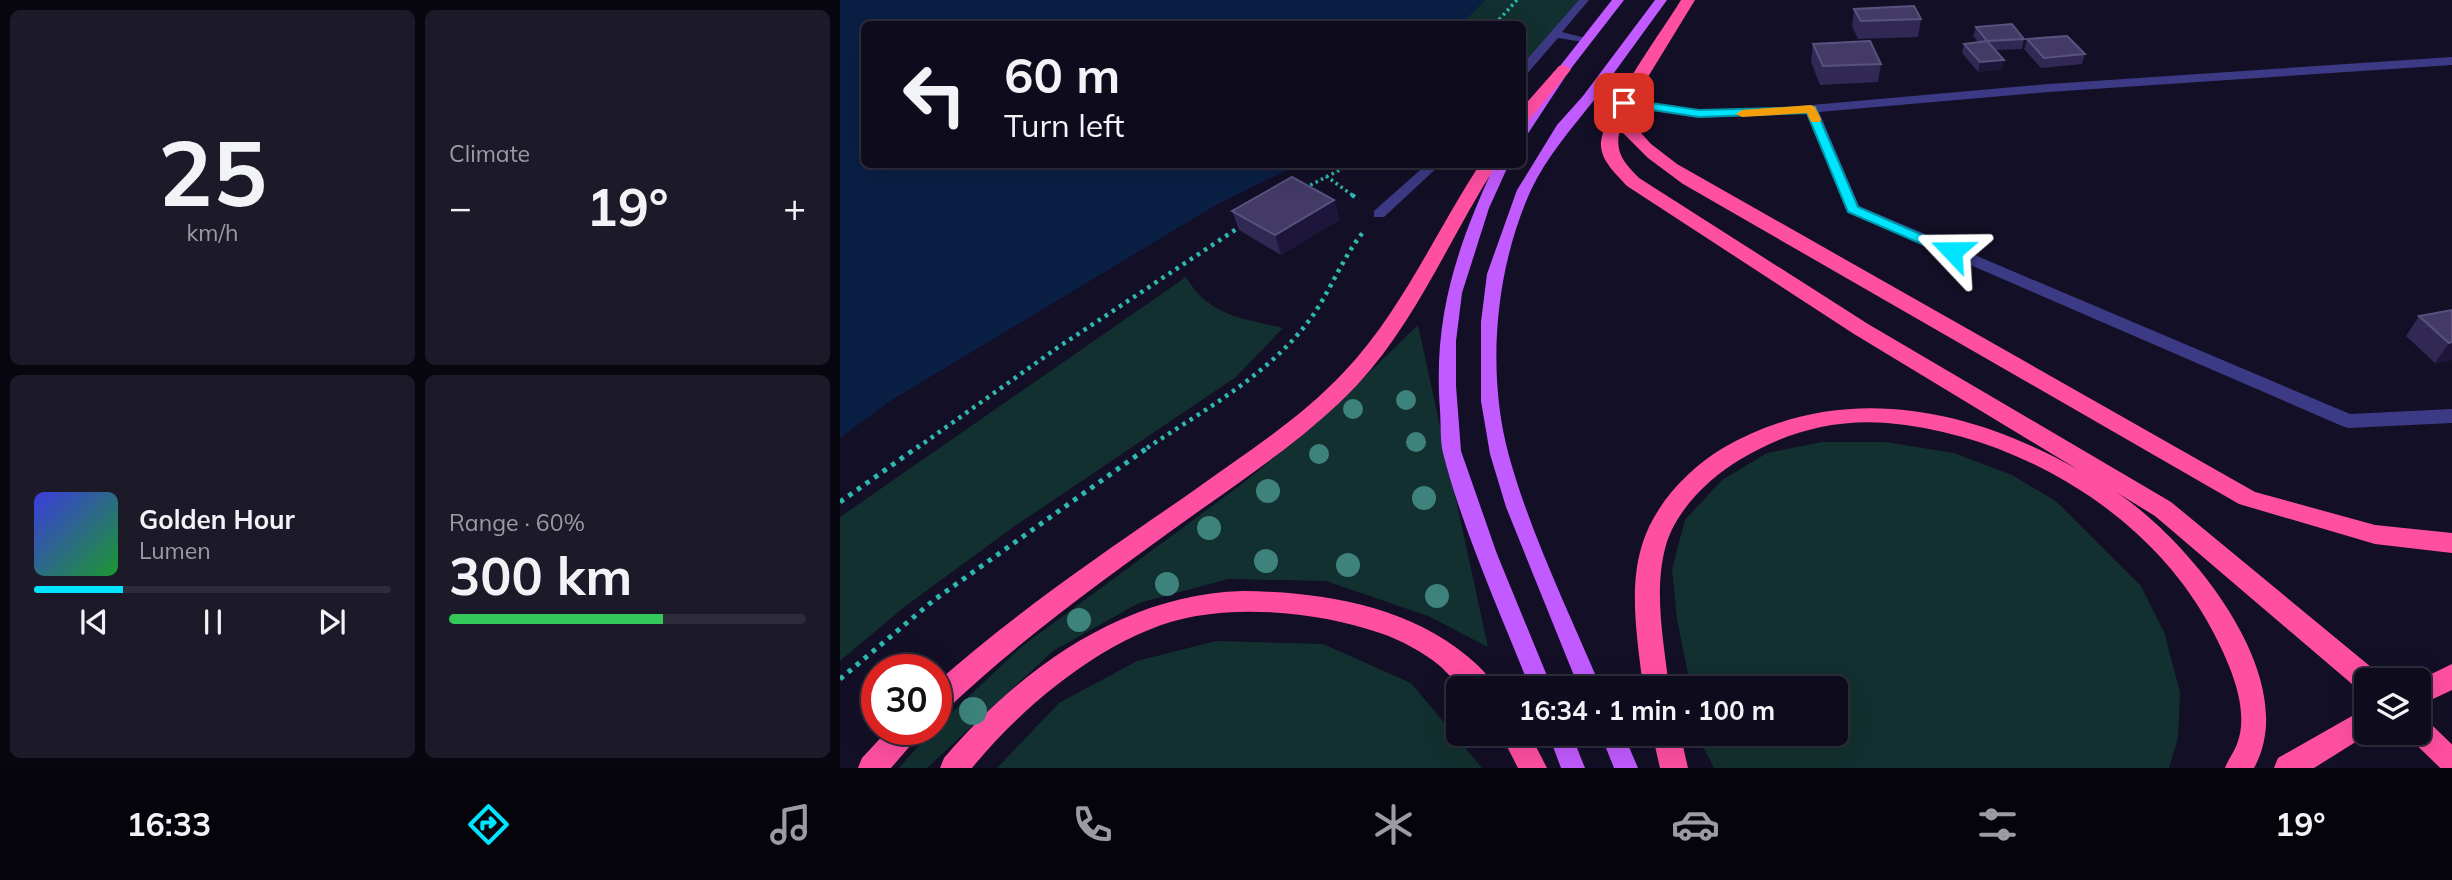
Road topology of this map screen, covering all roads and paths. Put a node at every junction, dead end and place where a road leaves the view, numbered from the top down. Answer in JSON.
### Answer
{"nodes":[{"id":1,"x":1517,"y":0,"type":"edge"},
{"id":2,"x":1584,"y":0,"type":"edge"},
{"id":3,"x":1618,"y":0,"type":"edge"},
{"id":4,"x":1661,"y":0,"type":"edge"},
{"id":5,"x":1688,"y":0,"type":"edge"},
{"id":6,"x":1498,"y":21,"type":"edge"},
{"id":7,"x":1555,"y":34,"type":"junction"},
{"id":8,"x":1585,"y":41,"type":"junction"},
{"id":9,"x":2452,"y":61,"type":"edge"},
{"id":10,"x":1526,"y":68,"type":"edge"},
{"id":11,"x":1564,"y":69,"type":"junction"},
{"id":12,"x":1624,"y":103,"type":"junction"},
{"id":13,"x":1811,"y":109,"type":"junction"},
{"id":14,"x":1526,"y":113,"type":"edge"},
{"id":15,"x":1526,"y":126,"type":"edge"},
{"id":16,"x":1343,"y":168,"type":"edge"},
{"id":17,"x":1431,"y":168,"type":"edge"},
{"id":18,"x":1487,"y":168,"type":"edge"},
{"id":19,"x":1500,"y":168,"type":"edge"},
{"id":20,"x":1326,"y":176,"type":"junction"},
{"id":21,"x":1303,"y":190,"type":"edge"},
{"id":22,"x":1379,"y":214,"type":"junction"},
{"id":23,"x":1245,"y":223,"type":"edge"},
{"id":24,"x":2452,"y":416,"type":"edge"},
{"id":25,"x":840,"y":502,"type":"edge"},
{"id":26,"x":2452,"y":543,"type":"edge"},
{"id":27,"x":2354,"y":669,"type":"edge"},
{"id":28,"x":1472,"y":676,"type":"edge"},
{"id":29,"x":1536,"y":676,"type":"edge"},
{"id":30,"x":1585,"y":676,"type":"edge"},
{"id":31,"x":1655,"y":676,"type":"edge"},
{"id":32,"x":2452,"y":676,"type":"edge"},
{"id":33,"x":840,"y":679,"type":"edge"},
{"id":34,"x":952,"y":686,"type":"edge"},
{"id":35,"x":2431,"y":687,"type":"edge"},
{"id":36,"x":2354,"y":729,"type":"edge"},
{"id":37,"x":2431,"y":741,"type":"edge"},
{"id":38,"x":893,"y":745,"type":"edge"},
{"id":39,"x":1521,"y":746,"type":"edge"},
{"id":40,"x":1564,"y":746,"type":"edge"},
{"id":41,"x":1617,"y":746,"type":"edge"},
{"id":42,"x":1669,"y":746,"type":"edge"},
{"id":43,"x":2452,"y":760,"type":"edge"},
{"id":44,"x":872,"y":768,"type":"edge"},
{"id":45,"x":954,"y":768,"type":"edge"},
{"id":46,"x":1533,"y":768,"type":"edge"},
{"id":47,"x":1573,"y":768,"type":"edge"},
{"id":48,"x":1626,"y":768,"type":"edge"},
{"id":49,"x":1674,"y":768,"type":"edge"},
{"id":50,"x":2239,"y":768,"type":"edge"},
{"id":51,"x":2287,"y":768,"type":"edge"},
{"id":52,"x":2433,"y":768,"type":"edge"}],
"edges":[{"from":1,"to":6,"type":"path"},
{"from":2,"to":7,"type":"lane"},
{"from":3,"to":8,"type":"main road"},
{"from":4,"to":30,"type":"main road"},
{"from":5,"to":12,"type":"highway"},
{"from":7,"to":8,"type":"lane"},
{"from":7,"to":10,"type":"lane"},
{"from":8,"to":11,"type":"main road"},
{"from":9,"to":13,"type":"street"},
{"from":11,"to":14,"type":"highway"},
{"from":11,"to":15,"type":"main road"},
{"from":12,"to":13,"type":"street"},
{"from":12,"to":26,"type":"highway"},
{"from":12,"to":27,"type":"highway"},
{"from":13,"to":24,"type":"street"},
{"from":16,"to":20,"type":"path"},
{"from":17,"to":22,"type":"lane"},
{"from":18,"to":34,"type":"highway"},
{"from":19,"to":29,"type":"main road"},
{"from":20,"to":21,"type":"path"},
{"from":20,"to":22,"type":"path"},
{"from":22,"to":33,"type":"path"},
{"from":23,"to":25,"type":"path"},
{"from":28,"to":45,"type":"highway"},
{"from":31,"to":50,"type":"highway"},
{"from":32,"to":35,"type":"highway"},
{"from":36,"to":51,"type":"highway"},
{"from":37,"to":43,"type":"highway","bridge":true},
{"from":38,"to":44,"type":"highway"},
{"from":39,"to":46,"type":"highway"},
{"from":40,"to":47,"type":"main road"},
{"from":41,"to":48,"type":"main road"},
{"from":42,"to":49,"type":"highway"},
{"from":43,"to":52,"type":"highway"}]}
